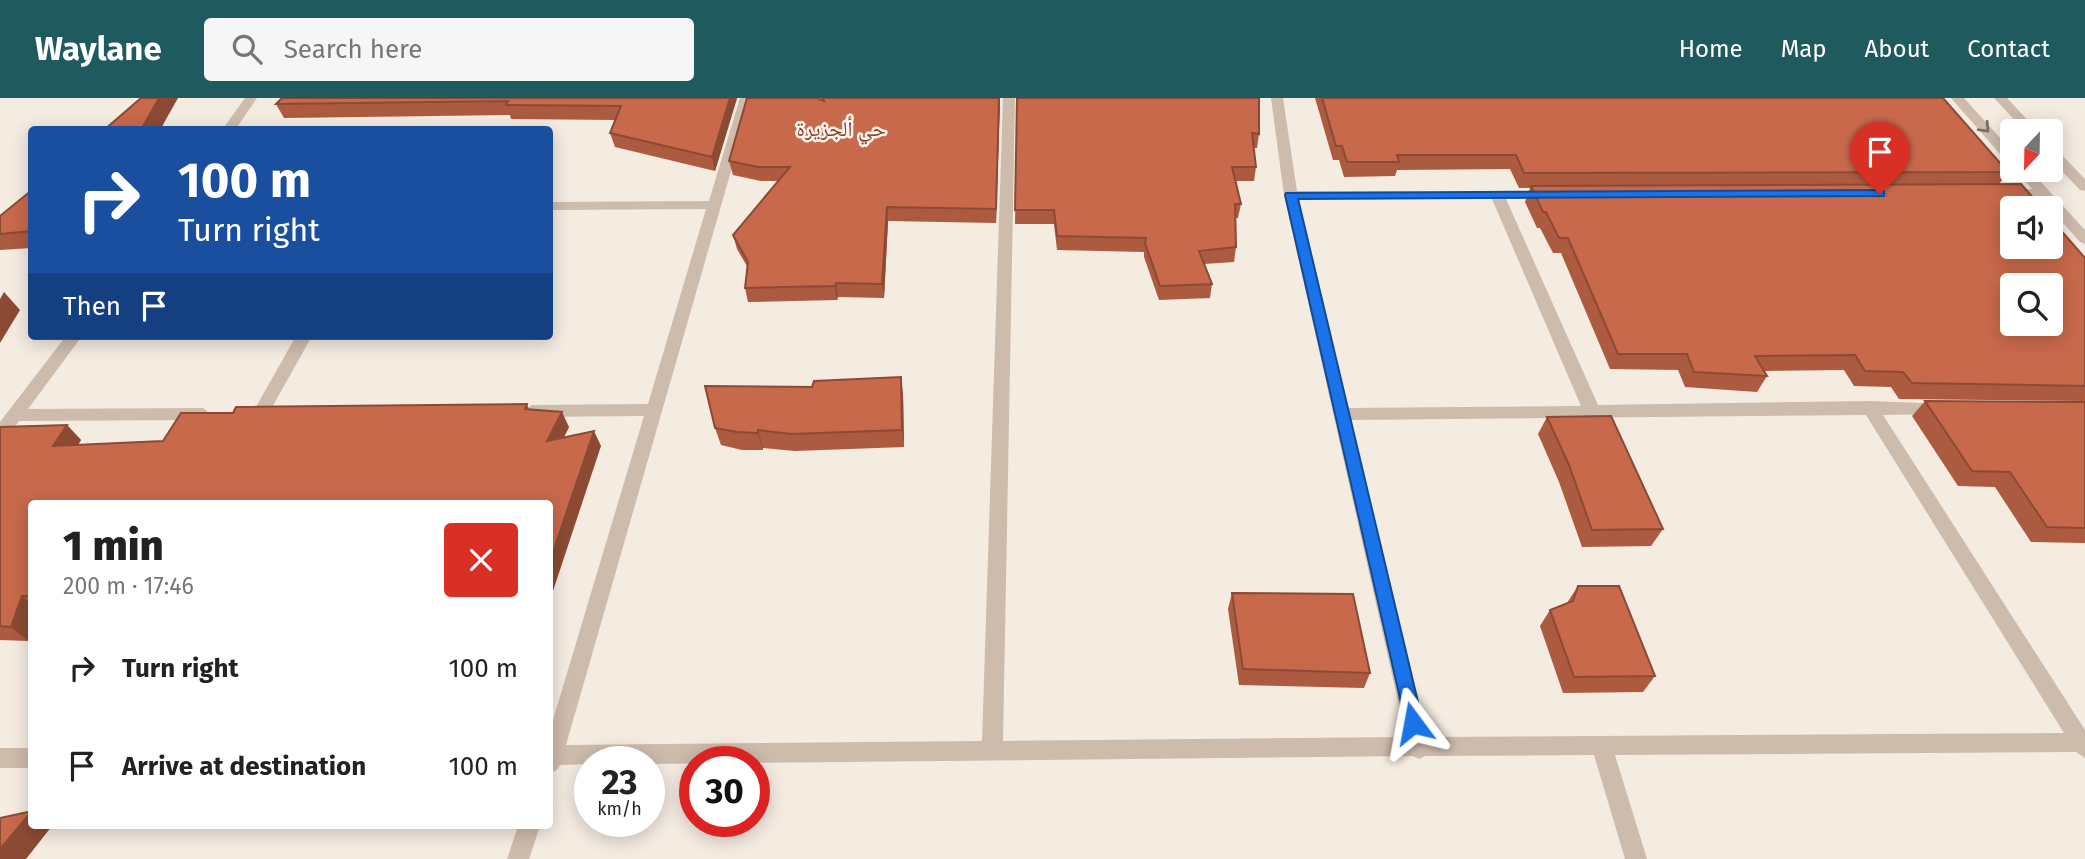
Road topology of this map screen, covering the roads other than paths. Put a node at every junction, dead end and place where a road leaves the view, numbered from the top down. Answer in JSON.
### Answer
{"nodes":[{"id":1,"x":251,"y":98,"type":"edge"},
{"id":2,"x":746,"y":98,"type":"edge"},
{"id":3,"x":1009,"y":98,"type":"edge"},
{"id":4,"x":1277,"y":98,"type":"edge"},
{"id":5,"x":1957,"y":98,"type":"edge"},
{"id":6,"x":2000,"y":98,"type":"edge"},
{"id":7,"x":2020,"y":119,"type":"edge"},
{"id":8,"x":231,"y":126,"type":"edge"},
{"id":9,"x":2000,"y":146,"type":"edge"},
{"id":10,"x":2063,"y":164,"type":"edge"},
{"id":11,"x":2033,"y":182,"type":"edge"},
{"id":12,"x":2085,"y":187,"type":"edge"},
{"id":13,"x":1989,"y":193,"type":"edge"},
{"id":14,"x":2044,"y":193,"type":"junction"},
{"id":15,"x":1565,"y":194,"type":"edge"},
{"id":16,"x":1291,"y":195,"type":"junction"},
{"id":17,"x":1497,"y":195,"type":"junction"},
{"id":18,"x":715,"y":205,"type":"junction"},
{"id":19,"x":553,"y":206,"type":"edge"},
{"id":20,"x":2085,"y":239,"type":"edge"},
{"id":21,"x":71,"y":340,"type":"edge"},
{"id":22,"x":302,"y":340,"type":"edge"},
{"id":23,"x":1870,"y":407,"type":"junction"},
{"id":24,"x":1964,"y":408,"type":"edge"},
{"id":25,"x":654,"y":410,"type":"junction"},
{"id":26,"x":518,"y":411,"type":"edge"},
{"id":27,"x":1592,"y":411,"type":"junction"},
{"id":28,"x":219,"y":414,"type":"edge"},
{"id":29,"x":260,"y":414,"type":"edge"},
{"id":30,"x":1342,"y":414,"type":"junction"},
{"id":31,"x":15,"y":415,"type":"junction"},
{"id":32,"x":0,"y":435,"type":"edge"},
{"id":33,"x":1601,"y":744,"type":"junction"},
{"id":34,"x":2083,"y":745,"type":"edge"},
{"id":35,"x":1419,"y":749,"type":"junction"},
{"id":36,"x":553,"y":751,"type":"edge"},
{"id":37,"x":992,"y":751,"type":"junction"},
{"id":38,"x":0,"y":758,"type":"edge"},
{"id":39,"x":28,"y":758,"type":"edge"},
{"id":40,"x":553,"y":758,"type":"edge"},
{"id":41,"x":528,"y":829,"type":"edge"},
{"id":42,"x":518,"y":859,"type":"edge"},
{"id":43,"x":1636,"y":859,"type":"edge"}],
"edges":[{"from":1,"to":8,"type":"street"},
{"from":2,"to":18,"type":"street"},
{"from":3,"to":37,"type":"street"},
{"from":4,"to":16,"type":"street"},
{"from":5,"to":9,"type":"street","one_way":true},
{"from":6,"to":7,"type":"street"},
{"from":10,"to":12,"type":"street"},
{"from":11,"to":14,"type":"street"},
{"from":13,"to":14,"type":"street"},
{"from":14,"to":20,"type":"street"},
{"from":15,"to":17,"type":"street"},
{"from":16,"to":17,"type":"street"},
{"from":16,"to":30,"type":"street"},
{"from":17,"to":27,"type":"street"},
{"from":18,"to":19,"type":"street"},
{"from":18,"to":25,"type":"street"},
{"from":21,"to":31,"type":"street"},
{"from":22,"to":29,"type":"street"},
{"from":23,"to":24,"type":"street"},
{"from":23,"to":27,"type":"street"},
{"from":23,"to":34,"type":"street"},
{"from":25,"to":26,"type":"street"},
{"from":25,"to":36,"type":"street"},
{"from":27,"to":30,"type":"street"},
{"from":28,"to":31,"type":"street"},
{"from":30,"to":35,"type":"street"},
{"from":31,"to":32,"type":"street"},
{"from":33,"to":34,"type":"street"},
{"from":33,"to":35,"type":"street"},
{"from":33,"to":43,"type":"street"},
{"from":35,"to":37,"type":"street"},
{"from":37,"to":40,"type":"street"},
{"from":38,"to":39,"type":"street"},
{"from":41,"to":42,"type":"street"}]}
